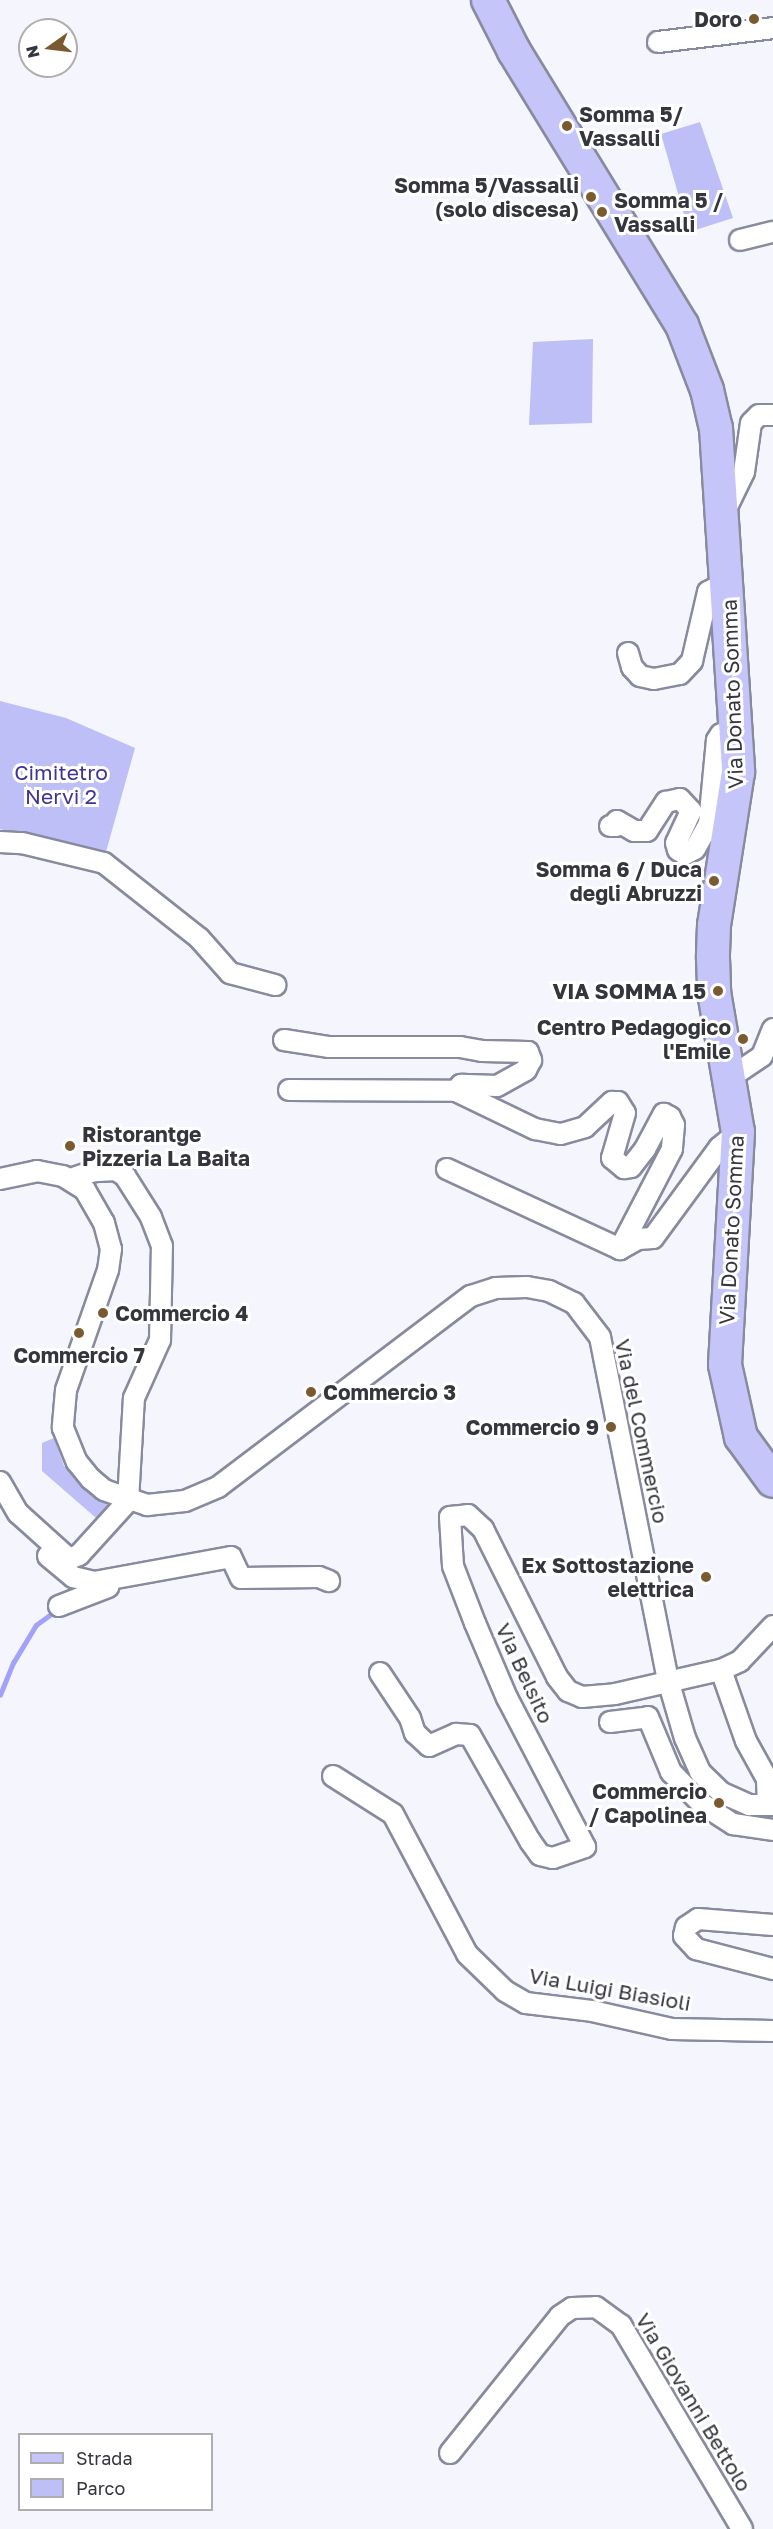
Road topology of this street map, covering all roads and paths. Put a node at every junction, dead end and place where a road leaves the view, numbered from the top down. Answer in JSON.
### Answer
{"nodes":[{"id":1,"x":488,"y":0,"type":"edge"},
{"id":2,"x":773,"y":28,"type":"edge"},
{"id":3,"x":658,"y":42,"type":"dead end"},
{"id":4,"x":773,"y":232,"type":"edge"},
{"id":5,"x":740,"y":240,"type":"dead end"},
{"id":6,"x":773,"y":415,"type":"edge"},
{"id":7,"x":723,"y":516,"type":"junction"},
{"id":8,"x":728,"y":582,"type":"junction"},
{"id":9,"x":628,"y":653,"type":"dead end"},
{"id":10,"x":736,"y":734,"type":"junction"},
{"id":11,"x":610,"y":826,"type":"dead end"},
{"id":12,"x":0,"y":842,"type":"edge"},
{"id":13,"x":276,"y":986,"type":"dead end"},
{"id":14,"x":773,"y":1029,"type":"edge"},
{"id":15,"x":284,"y":1040,"type":"dead end"},
{"id":16,"x":731,"y":1077,"type":"junction"},
{"id":17,"x":289,"y":1089,"type":"dead end"},
{"id":18,"x":456,"y":1091,"type":"junction"},
{"id":19,"x":738,"y":1132,"type":"junction"},
{"id":20,"x":447,"y":1169,"type":"dead end"},
{"id":21,"x":0,"y":1179,"type":"edge"},
{"id":22,"x":71,"y":1179,"type":"junction"},
{"id":23,"x":620,"y":1249,"type":"junction"},
{"id":24,"x":771,"y":1479,"type":"edge"},
{"id":25,"x":0,"y":1482,"type":"edge"},
{"id":26,"x":0,"y":1500,"type":"edge"},
{"id":27,"x":129,"y":1500,"type":"junction"},
{"id":28,"x":123,"y":1578,"type":"junction"},
{"id":29,"x":329,"y":1581,"type":"dead end"},
{"id":30,"x":59,"y":1606,"type":"dead end"},
{"id":31,"x":773,"y":1626,"type":"edge"},
{"id":32,"x":721,"y":1670,"type":"junction"},
{"id":33,"x":380,"y":1673,"type":"dead end"},
{"id":34,"x":668,"y":1680,"type":"junction"},
{"id":35,"x":610,"y":1722,"type":"dead end"},
{"id":36,"x":333,"y":1776,"type":"dead end"},
{"id":37,"x":770,"y":1805,"type":"edge"},
{"id":38,"x":773,"y":1830,"type":"edge"},
{"id":39,"x":773,"y":1925,"type":"edge"},
{"id":40,"x":773,"y":1969,"type":"edge"},
{"id":41,"x":773,"y":2031,"type":"edge"},
{"id":42,"x":450,"y":2453,"type":"dead end"},
{"id":43,"x":742,"y":2529,"type":"edge"}],
"edges":[{"from":1,"to":7,"type":"main road","name":"Via Donato Somma"},
{"from":2,"to":3,"type":"street"},
{"from":4,"to":5,"type":"street"},
{"from":6,"to":7,"type":"street"},
{"from":7,"to":8,"type":"main road","name":"Via Donato Somma"},
{"from":8,"to":9,"type":"street"},
{"from":8,"to":10,"type":"main road","name":"Via Donato Somma"},
{"from":10,"to":11,"type":"street"},
{"from":10,"to":16,"type":"main road","name":"Via Donato Somma"},
{"from":12,"to":13,"type":"street"},
{"from":14,"to":16,"type":"street"},
{"from":15,"to":18,"type":"street"},
{"from":16,"to":19,"type":"main road","name":"Via Donato Somma"},
{"from":17,"to":18,"type":"street"},
{"from":18,"to":23,"type":"street"},
{"from":19,"to":23,"type":"street"},
{"from":19,"to":24,"type":"main road","name":"Via Donato Somma"},
{"from":20,"to":23,"type":"street"},
{"from":21,"to":22,"type":"street"},
{"from":22,"to":27,"type":"street","name":"Via del Commercio"},
{"from":22,"to":27,"type":"street"},
{"from":25,"to":27,"type":"street"},
{"from":26,"to":28,"type":"street"},
{"from":27,"to":34,"type":"street","name":"Via del Commercio"},
{"from":28,"to":29,"type":"street"},
{"from":28,"to":30,"type":"street"},
{"from":31,"to":32,"type":"street"},
{"from":32,"to":34,"type":"street"},
{"from":32,"to":37,"type":"street"},
{"from":33,"to":34,"type":"street","name":"Via Belsito"},
{"from":34,"to":37,"type":"street","name":"Via del Commercio"},
{"from":35,"to":38,"type":"street"},
{"from":36,"to":41,"type":"street","name":"Via Luigi Biasioli"},
{"from":39,"to":40,"type":"street"},
{"from":42,"to":43,"type":"street","name":"Via Giovanni Bettolo"}]}
